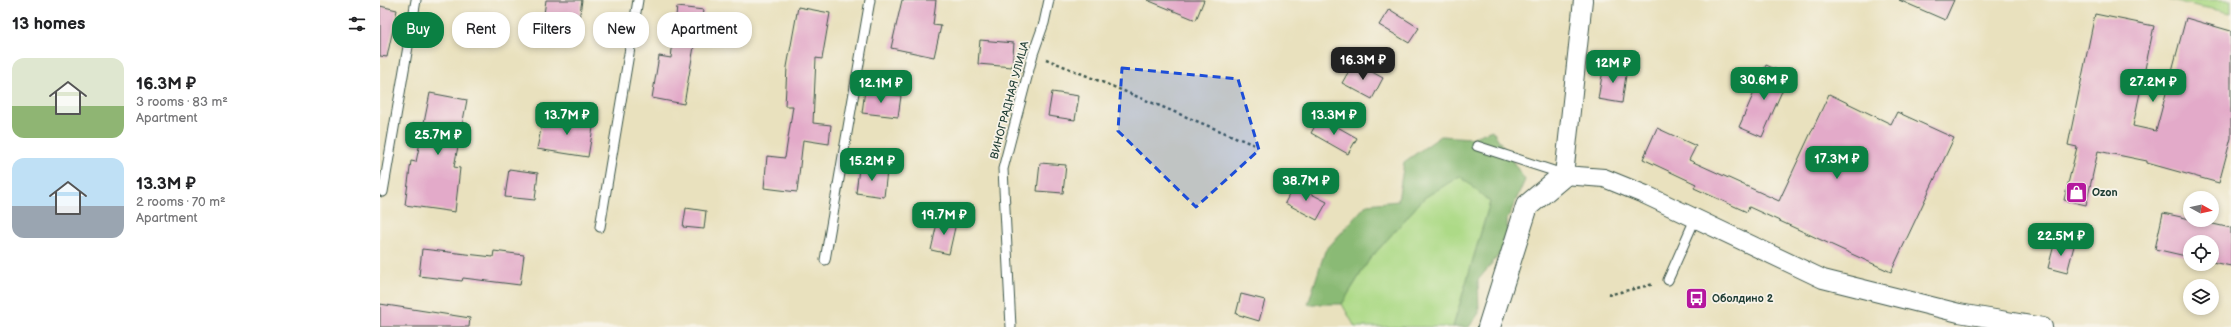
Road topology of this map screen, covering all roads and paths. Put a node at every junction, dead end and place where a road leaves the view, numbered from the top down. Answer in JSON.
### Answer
{"nodes":[{"id":1,"x":416,"y":0,"type":"edge"},
{"id":2,"x":638,"y":0,"type":"edge"},
{"id":3,"x":870,"y":0,"type":"edge"},
{"id":4,"x":1049,"y":0,"type":"edge"},
{"id":5,"x":1583,"y":0,"type":"edge"},
{"id":6,"x":1033,"y":54,"type":"junction"},
{"id":7,"x":1257,"y":146,"type":"dead end"},
{"id":8,"x":1477,"y":146,"type":"dead end"},
{"id":9,"x":1564,"y":175,"type":"junction"},
{"id":10,"x":383,"y":192,"type":"dead end"},
{"id":11,"x":1695,"y":219,"type":"junction"},
{"id":12,"x":600,"y":227,"type":"dead end"},
{"id":13,"x":825,"y":260,"type":"dead end"},
{"id":14,"x":1668,"y":280,"type":"joint"},
{"id":15,"x":1608,"y":295,"type":"dead end"},
{"id":16,"x":1011,"y":327,"type":"edge"},
{"id":17,"x":1490,"y":327,"type":"edge"},
{"id":18,"x":2043,"y":327,"type":"edge"}],
"edges":[{"from":1,"to":10,"type":"lane"},
{"from":2,"to":12,"type":"lane"},
{"from":3,"to":13,"type":"lane"},
{"from":4,"to":6,"type":"lane","name":"ВИНОГРАДНАЯ УЛИЦА"},
{"from":5,"to":9,"type":"street"},
{"from":6,"to":7,"type":"path"},
{"from":6,"to":16,"type":"lane","name":"ВИНОГРАДНАЯ УЛИЦА"},
{"from":8,"to":9,"type":"lane"},
{"from":9,"to":11,"type":"street"},
{"from":9,"to":17,"type":"street"},
{"from":11,"to":14,"type":"lane"},
{"from":11,"to":18,"type":"street"},
{"from":14,"to":15,"type":"path"}]}
